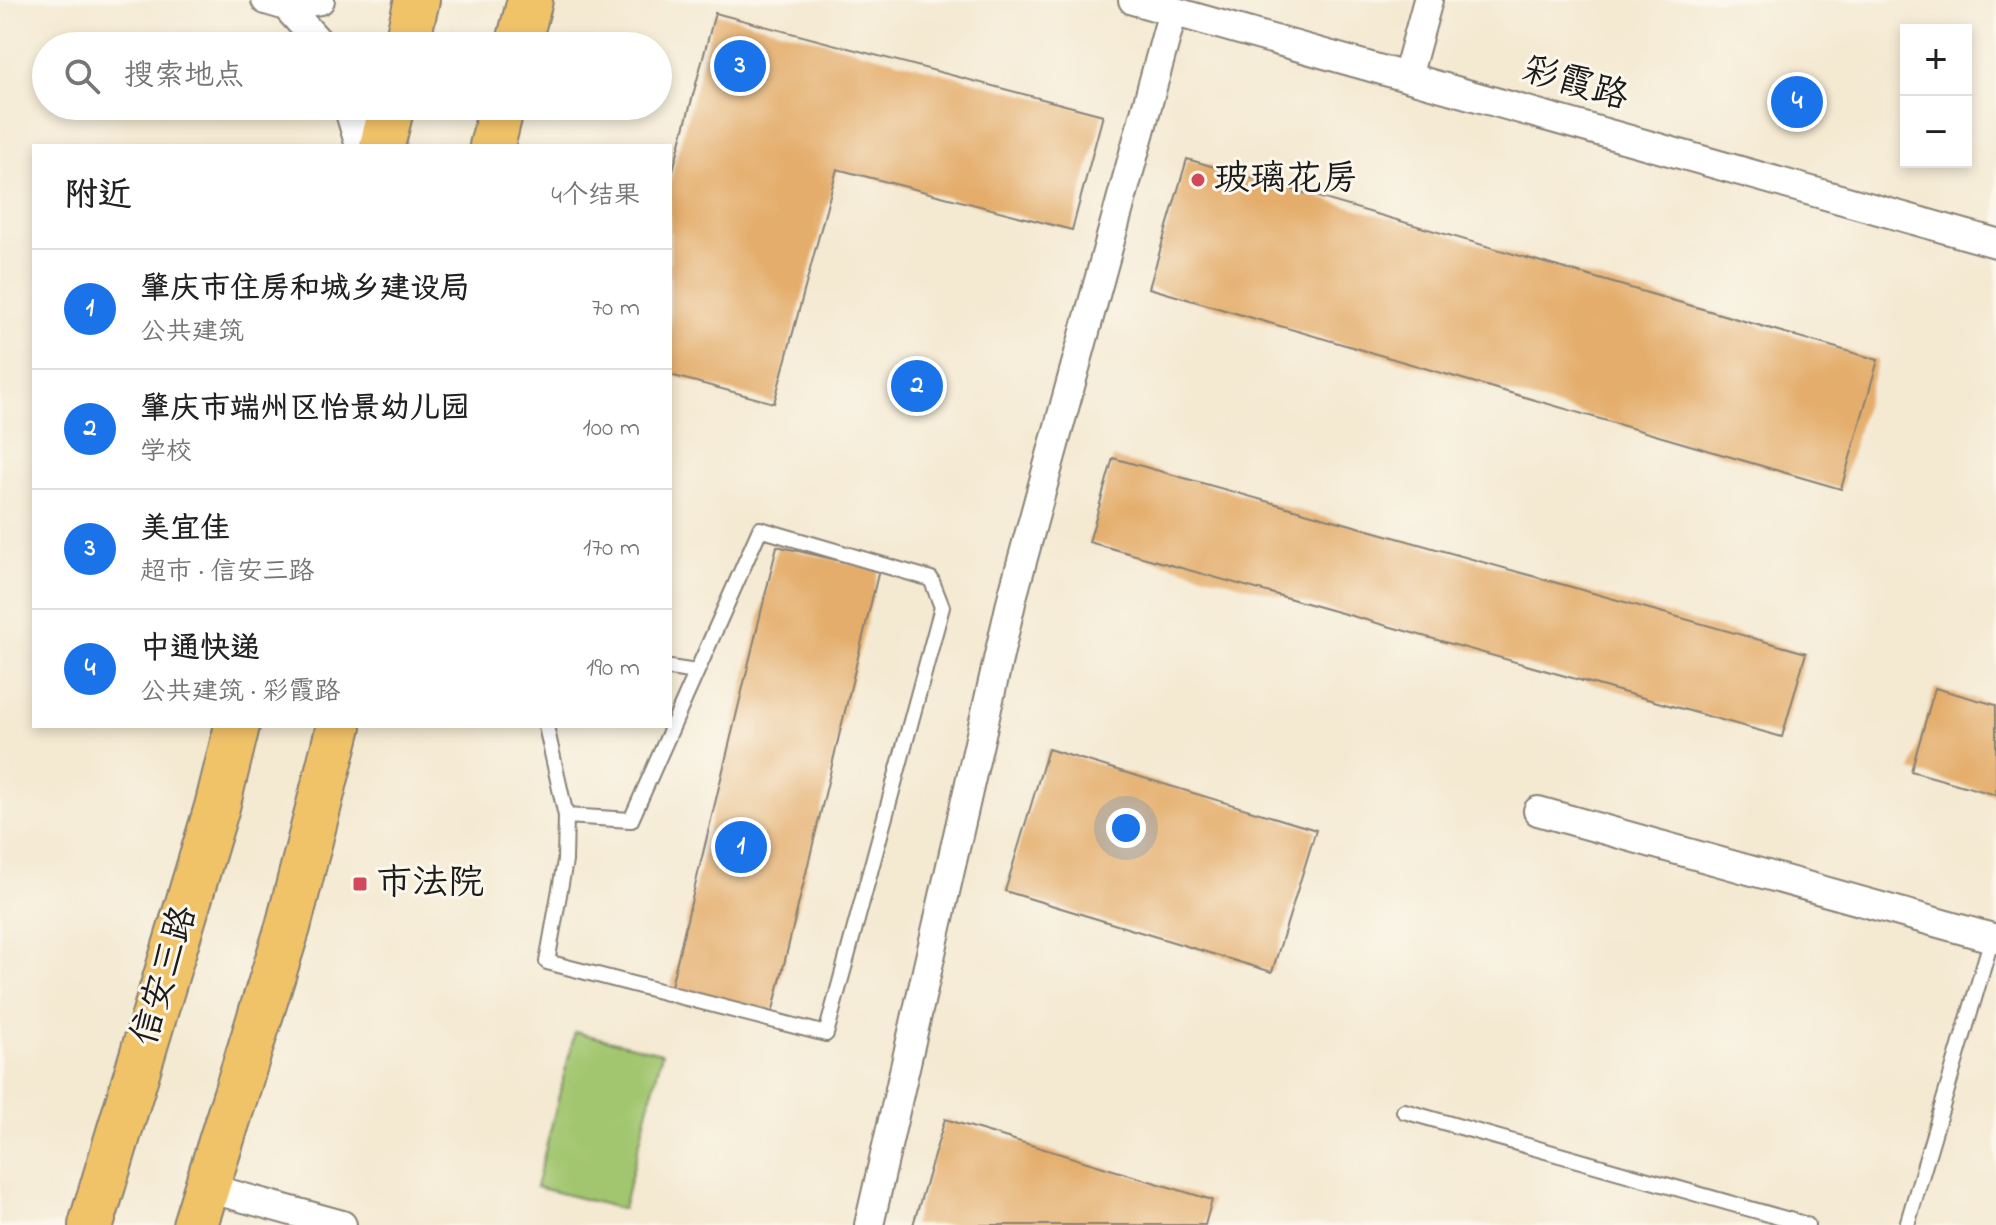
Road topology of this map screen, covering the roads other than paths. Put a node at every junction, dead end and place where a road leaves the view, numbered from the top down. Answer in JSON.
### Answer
{"nodes":[{"id":1,"x":320,"y":0,"type":"edge"},
{"id":2,"x":417,"y":0,"type":"edge"},
{"id":3,"x":1133,"y":0,"type":"edge"},
{"id":4,"x":1428,"y":0,"type":"edge"},
{"id":5,"x":531,"y":1,"type":"edge"},
{"id":6,"x":276,"y":3,"type":"edge"},
{"id":7,"x":1173,"y":11,"type":"junction"},
{"id":8,"x":307,"y":32,"type":"edge"},
{"id":9,"x":409,"y":32,"type":"edge"},
{"id":10,"x":522,"y":32,"type":"edge"},
{"id":11,"x":1407,"y":77,"type":"junction"},
{"id":12,"x":352,"y":120,"type":"edge"},
{"id":13,"x":388,"y":120,"type":"edge"},
{"id":14,"x":498,"y":120,"type":"edge"},
{"id":15,"x":359,"y":144,"type":"edge"},
{"id":16,"x":382,"y":144,"type":"edge"},
{"id":17,"x":492,"y":144,"type":"edge"},
{"id":18,"x":1996,"y":243,"type":"edge"},
{"id":19,"x":672,"y":668,"type":"edge"},
{"id":20,"x":696,"y":672,"type":"junction"},
{"id":21,"x":672,"y":727,"type":"edge"},
{"id":22,"x":237,"y":728,"type":"edge"},
{"id":23,"x":338,"y":728,"type":"edge"},
{"id":24,"x":546,"y":728,"type":"edge"},
{"id":25,"x":671,"y":728,"type":"edge"},
{"id":26,"x":1538,"y":811,"type":"dead end"},
{"id":27,"x":566,"y":816,"type":"junction"},
{"id":28,"x":1994,"y":938,"type":"edge"},
{"id":29,"x":1404,"y":1111,"type":"dead end"},
{"id":30,"x":201,"y":1206,"type":"edge"},
{"id":31,"x":91,"y":1225,"type":"edge"},
{"id":32,"x":342,"y":1225,"type":"edge"},
{"id":33,"x":869,"y":1225,"type":"edge"},
{"id":34,"x":1807,"y":1225,"type":"edge"},
{"id":35,"x":1907,"y":1225,"type":"edge"}],
"edges":[{"from":1,"to":6,"type":"street"},
{"from":2,"to":9,"type":"main road"},
{"from":3,"to":7,"type":"street","name":"彩霞路"},
{"from":4,"to":11,"type":"street"},
{"from":5,"to":10,"type":"main road"},
{"from":6,"to":8,"type":"street"},
{"from":7,"to":11,"type":"street","name":"彩霞路"},
{"from":7,"to":33,"type":"street"},
{"from":11,"to":18,"type":"street","name":"彩霞路"},
{"from":12,"to":15,"type":"street"},
{"from":13,"to":16,"type":"main road"},
{"from":14,"to":17,"type":"main road"},
{"from":19,"to":20,"type":"lane"},
{"from":20,"to":21,"type":"lane"},
{"from":20,"to":27,"type":"lane"},
{"from":22,"to":31,"type":"main road","name":"信安三路"},
{"from":23,"to":30,"type":"main road"},
{"from":24,"to":27,"type":"lane"},
{"from":25,"to":27,"type":"lane"},
{"from":26,"to":28,"type":"street"},
{"from":28,"to":35,"type":"lane"},
{"from":29,"to":34,"type":"lane"},
{"from":30,"to":32,"type":"street"}]}
